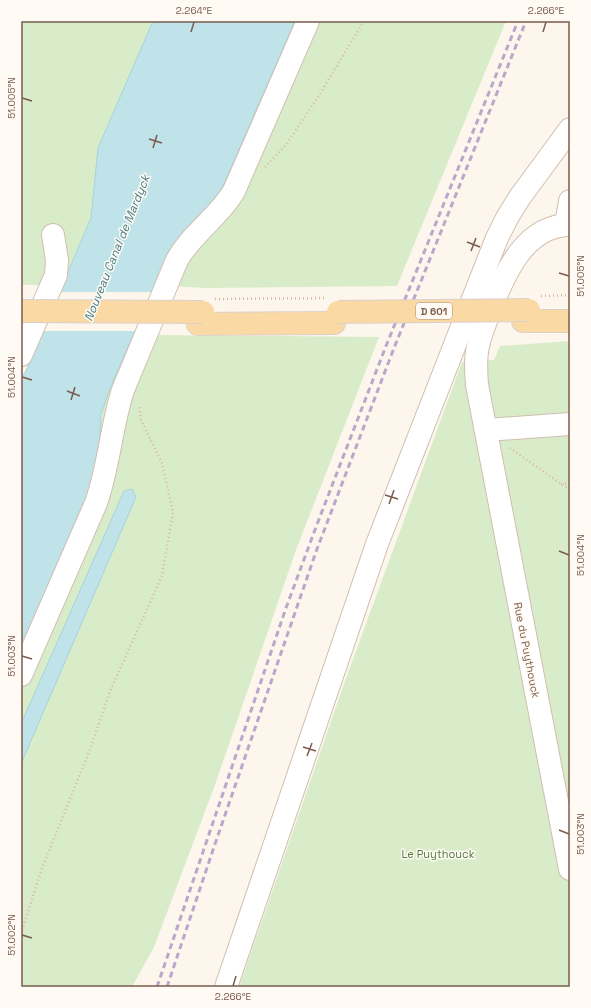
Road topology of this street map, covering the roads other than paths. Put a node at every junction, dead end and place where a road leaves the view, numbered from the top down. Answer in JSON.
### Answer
{"nodes":[{"id":1,"x":308,"y":21,"type":"edge"},
{"id":2,"x":570,"y":128,"type":"edge"},
{"id":3,"x":570,"y":201,"type":"edge"},
{"id":4,"x":568,"y":225,"type":"edge"},
{"id":5,"x":53,"y":236,"type":"dead end"},
{"id":6,"x":528,"y":309,"type":"junction"},
{"id":7,"x":570,"y":309,"type":"edge"},
{"id":8,"x":21,"y":311,"type":"edge"},
{"id":9,"x":205,"y":312,"type":"junction"},
{"id":10,"x":570,"y":320,"type":"edge"},
{"id":11,"x":21,"y":322,"type":"edge"},
{"id":12,"x":21,"y":354,"type":"edge"},
{"id":13,"x":570,"y":424,"type":"edge"},
{"id":14,"x":486,"y":430,"type":"junction"},
{"id":15,"x":21,"y":675,"type":"edge"},
{"id":16,"x":570,"y":869,"type":"edge"},
{"id":17,"x":226,"y":987,"type":"edge"}],
"edges":[{"from":1,"to":15,"type":"street"},
{"from":2,"to":17,"type":"street"},
{"from":3,"to":4,"type":"street"},
{"from":4,"to":14,"type":"street","name":"Rue du Puythouck"},
{"from":5,"to":12,"type":"street"},
{"from":6,"to":7,"type":"main road","number":"D 601"},
{"from":6,"to":9,"type":"main road","number":"D 601","bridge":true},
{"from":6,"to":10,"type":"main road","number":"D 601"},
{"from":8,"to":9,"type":"main road","number":"D 601","bridge":true},
{"from":9,"to":11,"type":"main road","number":"D 601"},
{"from":13,"to":14,"type":"street"},
{"from":14,"to":16,"type":"street","name":"Rue du Puythouck"}]}
